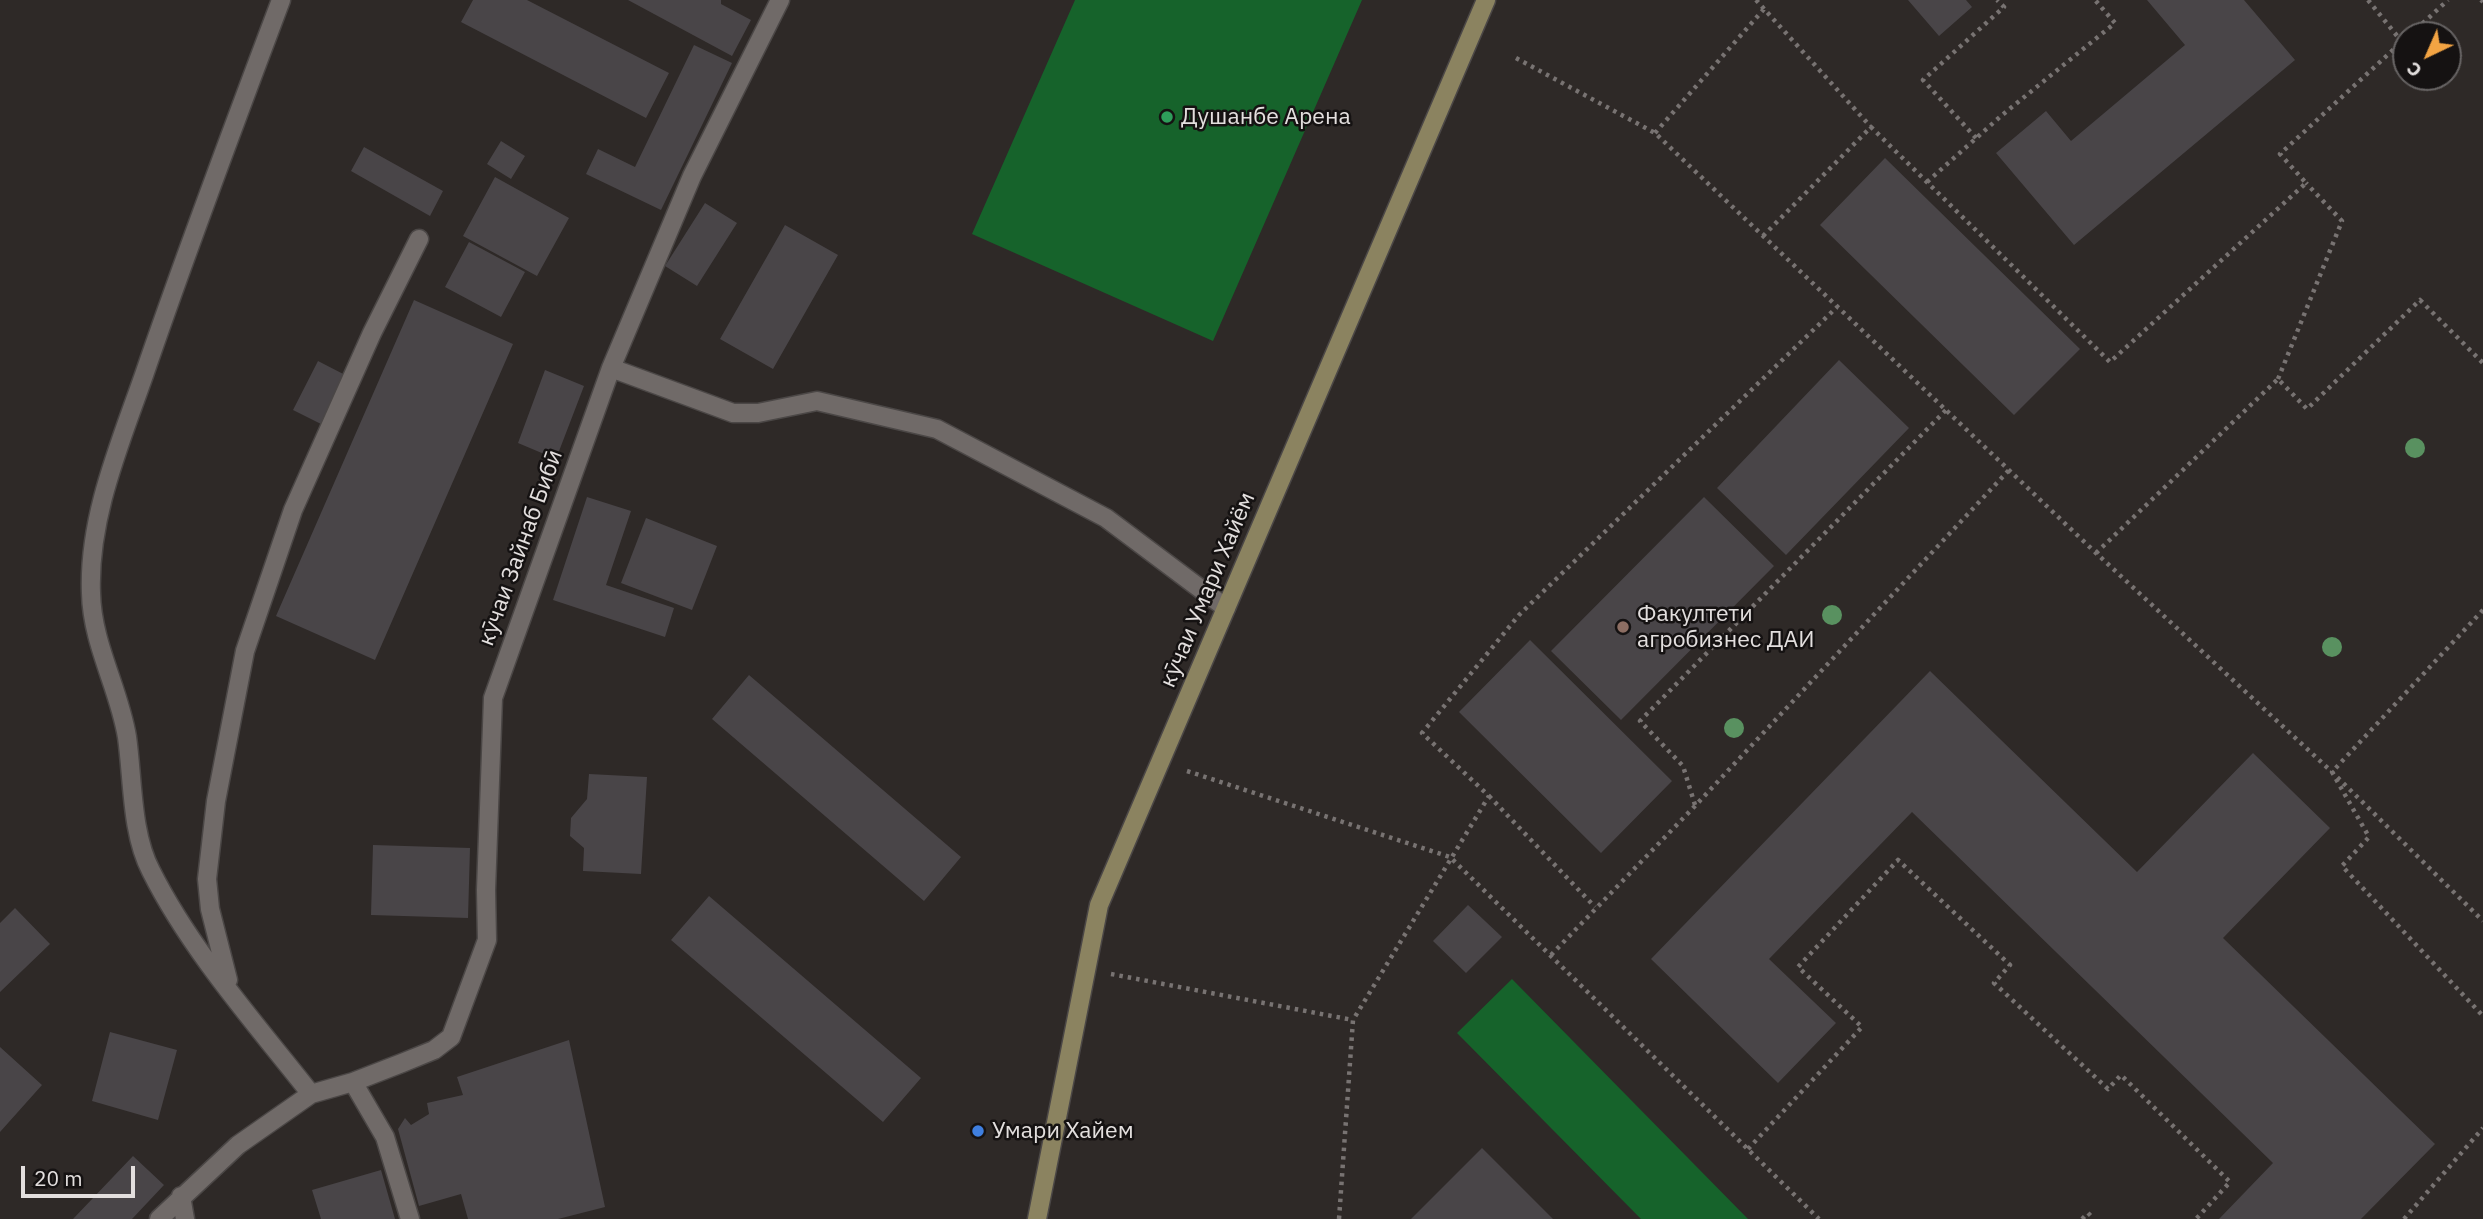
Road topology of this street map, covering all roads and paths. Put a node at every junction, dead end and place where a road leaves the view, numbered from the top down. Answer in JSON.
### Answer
{"nodes":[{"id":1,"x":281,"y":0,"type":"edge"},
{"id":2,"x":780,"y":0,"type":"edge"},
{"id":3,"x":1486,"y":0,"type":"edge"},
{"id":4,"x":1756,"y":0,"type":"edge"},
{"id":5,"x":1997,"y":0,"type":"edge"},
{"id":6,"x":2095,"y":0,"type":"edge"},
{"id":7,"x":2368,"y":0,"type":"edge"},
{"id":8,"x":2448,"y":0,"type":"edge"},
{"id":9,"x":1765,"y":9,"type":"junction"},
{"id":10,"x":2425,"y":21,"type":"edge"},
{"id":11,"x":2392,"y":24,"type":"edge"},
{"id":12,"x":2392,"y":51,"type":"edge"},
{"id":13,"x":1516,"y":58,"type":"dead end"},
{"id":14,"x":1871,"y":127,"type":"junction"},
{"id":15,"x":1655,"y":132,"type":"junction"},
{"id":16,"x":1976,"y":138,"type":"junction"},
{"id":17,"x":1927,"y":182,"type":"junction"},
{"id":18,"x":2306,"y":183,"type":"junction"},
{"id":19,"x":1763,"y":236,"type":"junction"},
{"id":20,"x":419,"y":239,"type":"dead end"},
{"id":21,"x":1837,"y":307,"type":"junction"},
{"id":22,"x":2483,"y":363,"type":"edge"},
{"id":23,"x":611,"y":368,"type":"junction"},
{"id":24,"x":2278,"y":379,"type":"junction"},
{"id":25,"x":1946,"y":410,"type":"junction"},
{"id":26,"x":2009,"y":470,"type":"junction"},
{"id":27,"x":2096,"y":553,"type":"junction"},
{"id":28,"x":1226,"y":608,"type":"junction"},
{"id":29,"x":2483,"y":610,"type":"edge"},
{"id":30,"x":1159,"y":766,"type":"junction"},
{"id":31,"x":2332,"y":772,"type":"junction"},
{"id":32,"x":1489,"y":796,"type":"junction"},
{"id":33,"x":1695,"y":806,"type":"junction"},
{"id":34,"x":1450,"y":857,"type":"junction"},
{"id":35,"x":1595,"y":908,"type":"junction"},
{"id":36,"x":2483,"y":920,"type":"edge"},
{"id":37,"x":1551,"y":955,"type":"junction"},
{"id":38,"x":1086,"y":969,"type":"junction"},
{"id":39,"x":232,"y":993,"type":"junction"},
{"id":40,"x":2483,"y":1016,"type":"edge"},
{"id":41,"x":1353,"y":1020,"type":"junction"},
{"id":42,"x":353,"y":1082,"type":"junction"},
{"id":43,"x":311,"y":1094,"type":"junction"},
{"id":44,"x":2483,"y":1128,"type":"edge"},
{"id":45,"x":1748,"y":1149,"type":"junction"},
{"id":46,"x":181,"y":1196,"type":"junction"},
{"id":47,"x":159,"y":1219,"type":"edge"},
{"id":48,"x":185,"y":1219,"type":"edge"},
{"id":49,"x":411,"y":1219,"type":"edge"},
{"id":50,"x":1037,"y":1219,"type":"edge"},
{"id":51,"x":1339,"y":1219,"type":"edge"},
{"id":52,"x":1819,"y":1219,"type":"edge"},
{"id":53,"x":2082,"y":1219,"type":"edge"},
{"id":54,"x":2094,"y":1219,"type":"edge"},
{"id":55,"x":2196,"y":1219,"type":"edge"},
{"id":56,"x":2404,"y":1219,"type":"edge"}],
"edges":[{"from":1,"to":39,"type":"street"},
{"from":2,"to":23,"type":"street","name":"кӯчаи Зайнаб Бибӣ"},
{"from":3,"to":28,"type":"street","name":"кӯчаи Умари Хайём"},
{"from":4,"to":9,"type":"path"},
{"from":5,"to":16,"type":"path"},
{"from":6,"to":16,"type":"path"},
{"from":7,"to":11,"type":"path"},
{"from":8,"to":10,"type":"path"},
{"from":9,"to":14,"type":"path"},
{"from":9,"to":15,"type":"path"},
{"from":12,"to":18,"type":"path"},
{"from":13,"to":15,"type":"path"},
{"from":14,"to":17,"type":"path"},
{"from":14,"to":19,"type":"path"},
{"from":15,"to":19,"type":"path"},
{"from":16,"to":17,"type":"path"},
{"from":17,"to":18,"type":"path"},
{"from":18,"to":24,"type":"path"},
{"from":19,"to":21,"type":"path"},
{"from":20,"to":39,"type":"street"},
{"from":21,"to":25,"type":"path"},
{"from":21,"to":32,"type":"path"},
{"from":22,"to":24,"type":"path"},
{"from":23,"to":28,"type":"street"},
{"from":23,"to":42,"type":"street","name":"кӯчаи Зайнаб Бибӣ"},
{"from":24,"to":27,"type":"path"},
{"from":25,"to":26,"type":"path"},
{"from":25,"to":33,"type":"path"},
{"from":26,"to":27,"type":"path"},
{"from":26,"to":33,"type":"path"},
{"from":27,"to":31,"type":"path"},
{"from":28,"to":30,"type":"street","name":"кӯчаи Умари Хайём"},
{"from":29,"to":31,"type":"path"},
{"from":30,"to":34,"type":"path"},
{"from":30,"to":38,"type":"street","name":"кӯчаи Умари Хайём"},
{"from":31,"to":36,"type":"path"},
{"from":31,"to":40,"type":"path"},
{"from":32,"to":34,"type":"path"},
{"from":32,"to":35,"type":"path"},
{"from":33,"to":35,"type":"path"},
{"from":34,"to":37,"type":"path"},
{"from":34,"to":41,"type":"path"},
{"from":35,"to":37,"type":"path"},
{"from":37,"to":45,"type":"path"},
{"from":38,"to":41,"type":"path"},
{"from":38,"to":50,"type":"street","name":"кӯчаи Умари Хайём"},
{"from":39,"to":43,"type":"street"},
{"from":41,"to":51,"type":"path"},
{"from":42,"to":43,"type":"street","name":"кӯчаи Зайнаб Бибӣ"},
{"from":42,"to":49,"type":"street"},
{"from":43,"to":46,"type":"street","name":"кӯчаи Зайнаб Бибӣ"},
{"from":44,"to":56,"type":"path"},
{"from":45,"to":52,"type":"path"},
{"from":45,"to":55,"type":"path"},
{"from":46,"to":47,"type":"street","name":"кӯчаи Зайнаб Бибӣ"},
{"from":46,"to":48,"type":"street"},
{"from":53,"to":54,"type":"path"}]}
